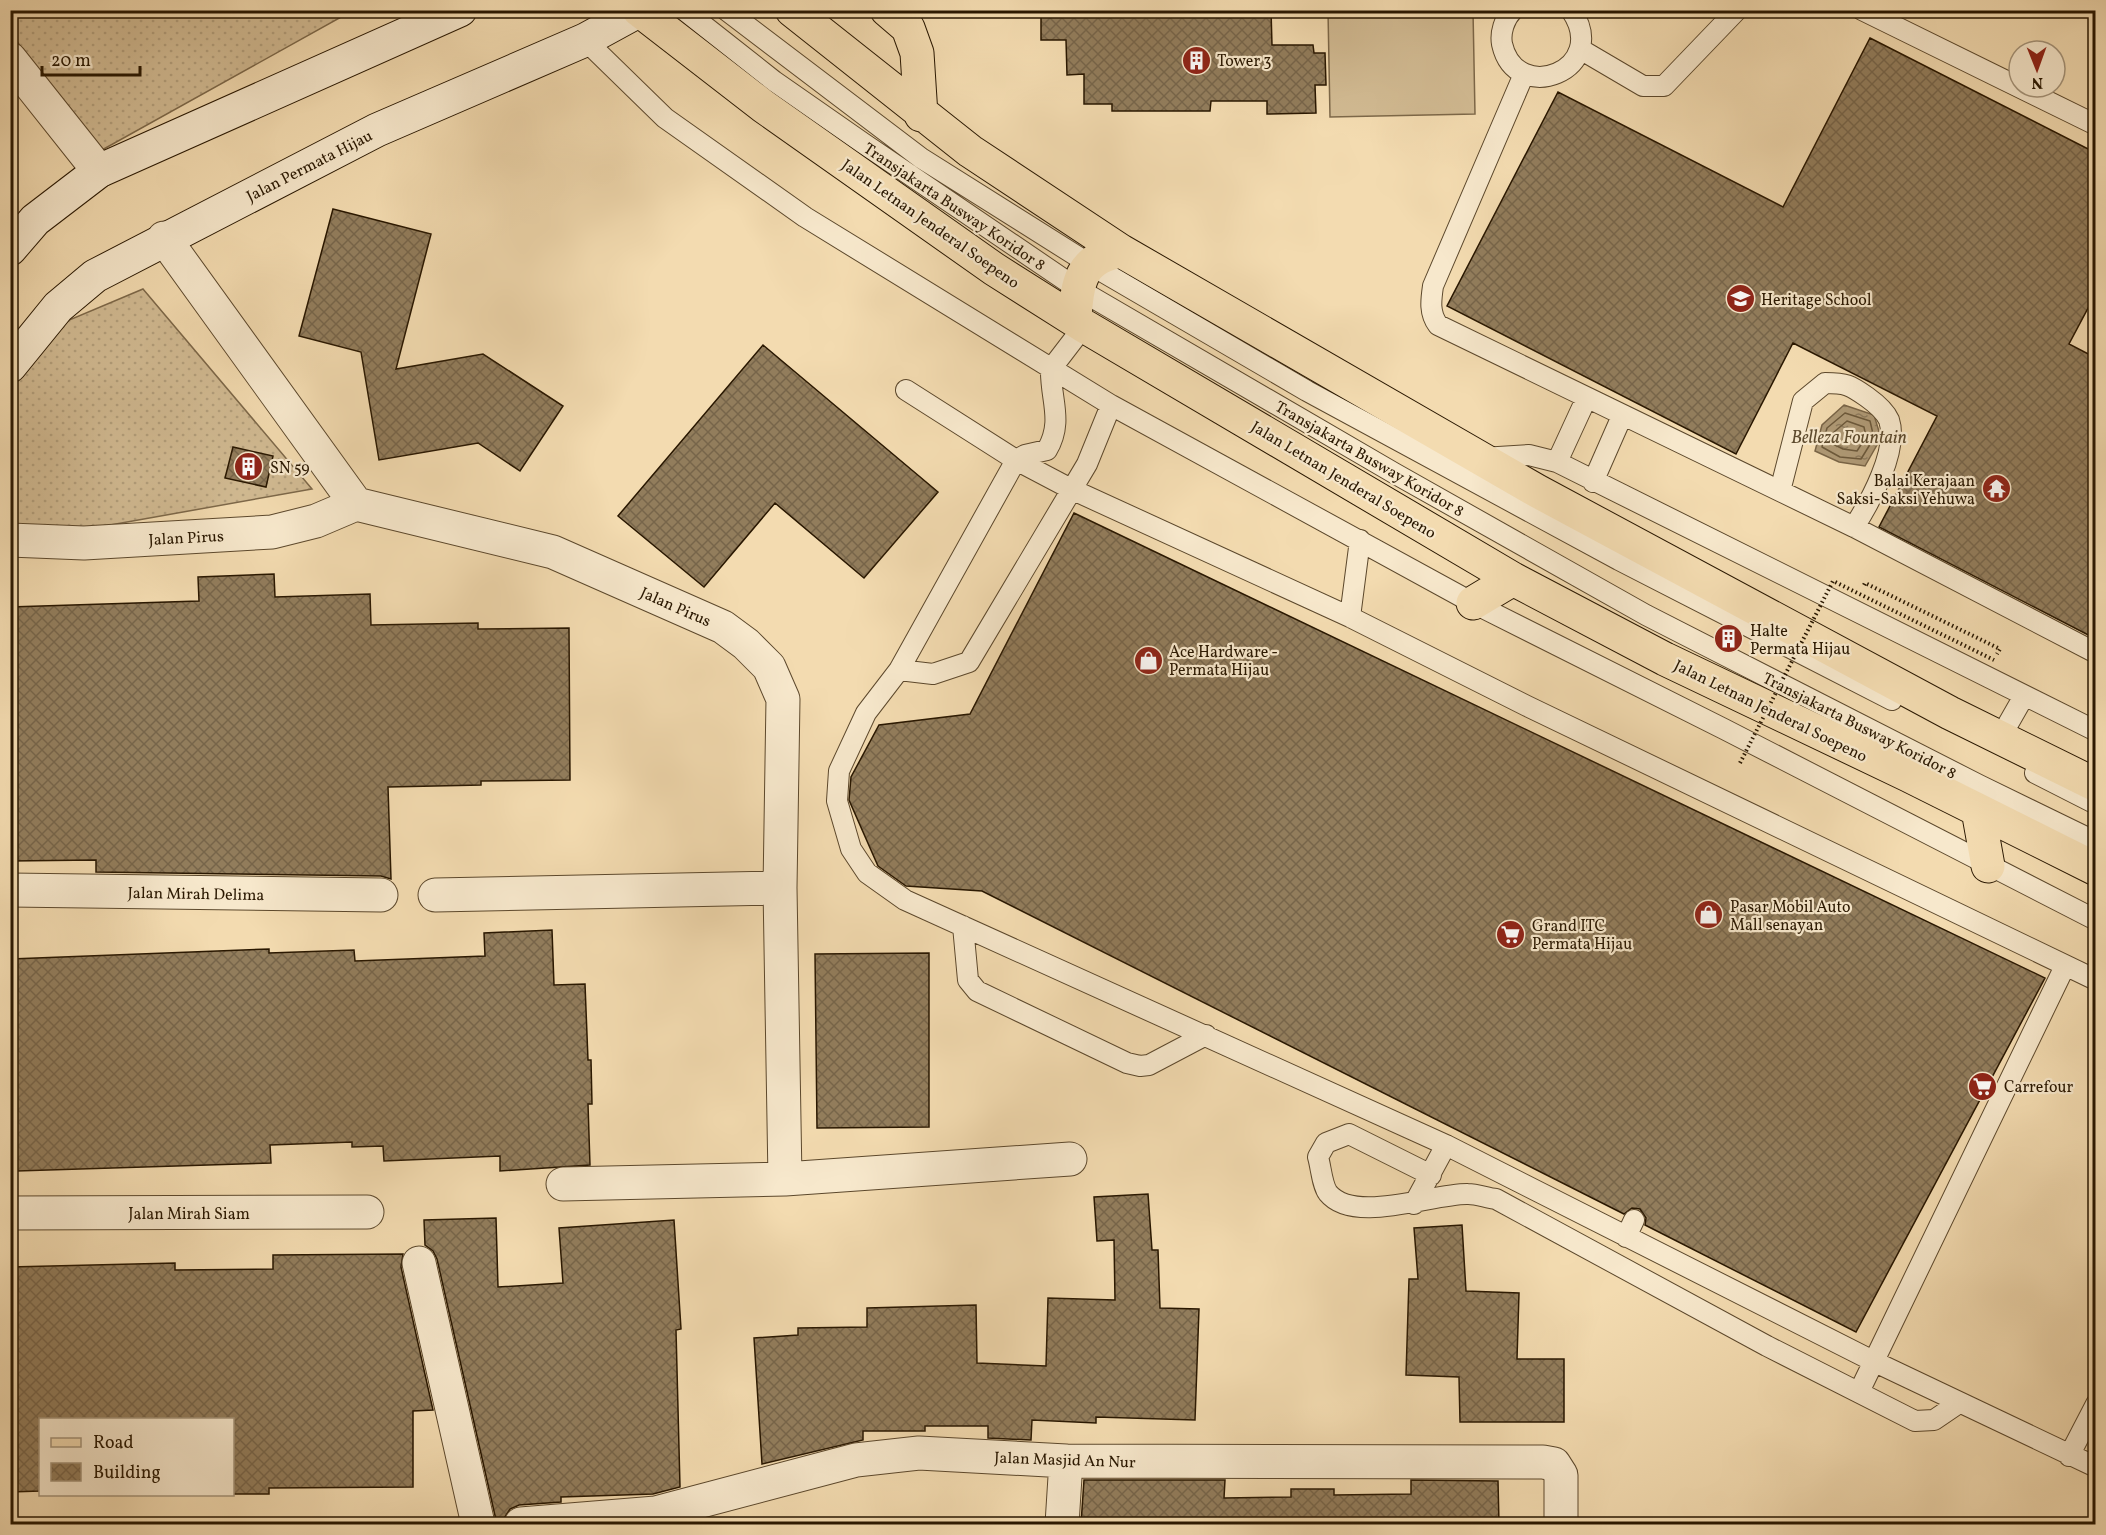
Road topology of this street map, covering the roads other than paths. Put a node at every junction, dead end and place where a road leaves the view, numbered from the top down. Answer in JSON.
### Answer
{"nodes":[{"id":1,"x":460,"y":10,"type":"edge"},
{"id":2,"x":684,"y":10,"type":"edge"},
{"id":3,"x":726,"y":10,"type":"edge"},
{"id":4,"x":792,"y":10,"type":"edge"},
{"id":5,"x":887,"y":10,"type":"edge"},
{"id":6,"x":1513,"y":10,"type":"edge"},
{"id":7,"x":1570,"y":10,"type":"edge"},
{"id":8,"x":1737,"y":10,"type":"edge"},
{"id":9,"x":1862,"y":10,"type":"edge"},
{"id":10,"x":639,"y":11,"type":"edge"},
{"id":11,"x":585,"y":40,"type":"junction"},
{"id":12,"x":1580,"y":49,"type":"junction"},
{"id":13,"x":10,"y":60,"type":"edge"},
{"id":14,"x":1524,"y":74,"type":"junction"},
{"id":15,"x":921,"y":115,"type":"junction"},
{"id":16,"x":2096,"y":125,"type":"edge"},
{"id":17,"x":99,"y":171,"type":"junction"},
{"id":18,"x":164,"y":238,"type":"junction"},
{"id":19,"x":10,"y":249,"type":"edge"},
{"id":20,"x":1121,"y":251,"type":"junction"},
{"id":21,"x":1082,"y":300,"type":"junction"},
{"id":22,"x":10,"y":366,"type":"edge"},
{"id":23,"x":1051,"y":369,"type":"junction"},
{"id":24,"x":906,"y":390,"type":"dead end"},
{"id":25,"x":1586,"y":399,"type":"junction"},
{"id":26,"x":1112,"y":405,"type":"junction"},
{"id":27,"x":1622,"y":416,"type":"junction"},
{"id":28,"x":1479,"y":458,"type":"junction"},
{"id":29,"x":1016,"y":460,"type":"junction"},
{"id":30,"x":1557,"y":462,"type":"junction"},
{"id":31,"x":1593,"y":482,"type":"junction"},
{"id":32,"x":1071,"y":489,"type":"junction"},
{"id":33,"x":1780,"y":492,"type":"junction"},
{"id":34,"x":356,"y":504,"type":"junction"},
{"id":35,"x":1854,"y":527,"type":"junction"},
{"id":36,"x":10,"y":540,"type":"edge"},
{"id":37,"x":1360,"y":540,"type":"junction"},
{"id":38,"x":1513,"y":579,"type":"junction"},
{"id":39,"x":1473,"y":603,"type":"junction"},
{"id":40,"x":1350,"y":617,"type":"junction"},
{"id":41,"x":2096,"y":653,"type":"edge"},
{"id":42,"x":899,"y":670,"type":"junction"},
{"id":43,"x":2024,"y":696,"type":"junction"},
{"id":44,"x":2096,"y":731,"type":"edge"},
{"id":45,"x":2000,"y":738,"type":"junction"},
{"id":46,"x":2096,"y":785,"type":"edge"},
{"id":47,"x":2096,"y":804,"type":"edge"},
{"id":48,"x":1978,"y":810,"type":"junction"},
{"id":49,"x":2096,"y":842,"type":"edge"},
{"id":50,"x":1988,"y":866,"type":"junction"},
{"id":51,"x":2096,"y":869,"type":"edge"},
{"id":52,"x":780,"y":888,"type":"junction"},
{"id":53,"x":10,"y":890,"type":"edge"},
{"id":54,"x":381,"y":895,"type":"dead end"},
{"id":55,"x":435,"y":895,"type":"dead end"},
{"id":56,"x":2096,"y":920,"type":"edge"},
{"id":57,"x":963,"y":926,"type":"junction"},
{"id":58,"x":2065,"y":966,"type":"junction"},
{"id":59,"x":2096,"y":980,"type":"edge"},
{"id":60,"x":1206,"y":1035,"type":"junction"},
{"id":61,"x":1446,"y":1145,"type":"junction"},
{"id":62,"x":1070,"y":1159,"type":"dead end"},
{"id":63,"x":1431,"y":1175,"type":"junction"},
{"id":64,"x":785,"y":1179,"type":"junction"},
{"id":65,"x":562,"y":1184,"type":"dead end"},
{"id":66,"x":1414,"y":1204,"type":"junction"},
{"id":67,"x":367,"y":1212,"type":"dead end"},
{"id":68,"x":10,"y":1213,"type":"edge"},
{"id":69,"x":419,"y":1263,"type":"dead end"},
{"id":70,"x":1784,"y":1317,"type":"junction"},
{"id":71,"x":1767,"y":1346,"type":"junction"},
{"id":72,"x":1875,"y":1362,"type":"junction"},
{"id":73,"x":1859,"y":1392,"type":"junction"},
{"id":74,"x":1959,"y":1403,"type":"junction"},
{"id":75,"x":2096,"y":1404,"type":"edge"},
{"id":76,"x":2068,"y":1456,"type":"junction"},
{"id":77,"x":1066,"y":1461,"type":"junction"},
{"id":78,"x":2096,"y":1467,"type":"edge"},
{"id":79,"x":705,"y":1512,"type":"edge"},
{"id":80,"x":478,"y":1524,"type":"edge"},
{"id":81,"x":521,"y":1524,"type":"edge"},
{"id":82,"x":1062,"y":1524,"type":"edge"},
{"id":83,"x":1561,"y":1524,"type":"edge"}],
"edges":[{"from":1,"to":17,"type":"street"},
{"from":2,"to":21,"type":"lane","name":"Transjakarta Busway Koridor 8"},
{"from":3,"to":21,"type":"lane","name":"Transjakarta Busway Koridor 8"},
{"from":4,"to":15,"type":"main road"},
{"from":5,"to":15,"type":"main road"},
{"from":6,"to":14,"type":"lane"},
{"from":7,"to":12,"type":"lane"},
{"from":8,"to":12,"type":"lane"},
{"from":9,"to":16,"type":"lane"},
{"from":10,"to":11,"type":"street","name":"Jalan Permata Hijau"},
{"from":10,"to":21,"type":"main road","name":"Jalan Letnan Jenderal Soepeno"},
{"from":11,"to":18,"type":"street","name":"Jalan Permata Hijau"},
{"from":11,"to":23,"type":"lane"},
{"from":12,"to":14,"type":"lane"},
{"from":13,"to":17,"type":"street"},
{"from":14,"to":25,"type":"lane"},
{"from":15,"to":20,"type":"main road"},
{"from":17,"to":19,"type":"street"},
{"from":18,"to":22,"type":"street","name":"Jalan Permata Hijau"},
{"from":18,"to":34,"type":"street"},
{"from":20,"to":21,"type":"main road"},
{"from":20,"to":28,"type":"main road"},
{"from":21,"to":23,"type":"lane"},
{"from":21,"to":38,"type":"main road","name":"Jalan Letnan Jenderal Soepeno"},
{"from":21,"to":47,"type":"lane","name":"Transjakarta Busway Koridor 8"},
{"from":21,"to":49,"type":"lane","name":"Transjakarta Busway Koridor 8"},
{"from":23,"to":26,"type":"lane"},
{"from":23,"to":29,"type":"lane"},
{"from":24,"to":29,"type":"lane"},
{"from":25,"to":27,"type":"lane"},
{"from":25,"to":30,"type":"lane"},
{"from":26,"to":32,"type":"lane"},
{"from":26,"to":37,"type":"lane"},
{"from":27,"to":31,"type":"lane"},
{"from":27,"to":33,"type":"lane"},
{"from":28,"to":30,"type":"lane"},
{"from":28,"to":45,"type":"main road"},
{"from":29,"to":32,"type":"lane"},
{"from":29,"to":42,"type":"lane"},
{"from":30,"to":31,"type":"lane"},
{"from":31,"to":43,"type":"lane"},
{"from":32,"to":40,"type":"lane"},
{"from":32,"to":42,"type":"lane"},
{"from":33,"to":35,"type":"lane"},
{"from":33,"to":35,"type":"lane"},
{"from":34,"to":36,"type":"street","name":"Jalan Pirus"},
{"from":34,"to":52,"type":"street","name":"Jalan Pirus"},
{"from":35,"to":41,"type":"lane"},
{"from":37,"to":39,"type":"lane"},
{"from":37,"to":40,"type":"lane"},
{"from":38,"to":39,"type":"main road"},
{"from":38,"to":48,"type":"main road","name":"Jalan Letnan Jenderal Soepeno"},
{"from":39,"to":50,"type":"lane"},
{"from":40,"to":58,"type":"lane"},
{"from":42,"to":57,"type":"lane"},
{"from":43,"to":44,"type":"lane"},
{"from":43,"to":45,"type":"lane"},
{"from":45,"to":46,"type":"main road"},
{"from":48,"to":50,"type":"main road"},
{"from":48,"to":51,"type":"main road","name":"Jalan Letnan Jenderal Soepeno"},
{"from":50,"to":56,"type":"lane"},
{"from":52,"to":55,"type":"street"},
{"from":52,"to":64,"type":"street","name":"Jalan Pirus"},
{"from":53,"to":54,"type":"street","name":"Jalan Mirah Delima"},
{"from":57,"to":60,"type":"lane"},
{"from":57,"to":60,"type":"lane"},
{"from":58,"to":59,"type":"lane"},
{"from":58,"to":72,"type":"lane"},
{"from":60,"to":61,"type":"lane"},
{"from":61,"to":63,"type":"lane"},
{"from":61,"to":70,"type":"lane"},
{"from":62,"to":64,"type":"street"},
{"from":63,"to":66,"type":"lane"},
{"from":63,"to":66,"type":"lane"},
{"from":64,"to":65,"type":"street"},
{"from":66,"to":71,"type":"lane"},
{"from":67,"to":68,"type":"street","name":"Jalan Mirah Siam"},
{"from":69,"to":80,"type":"street"},
{"from":70,"to":71,"type":"lane"},
{"from":70,"to":72,"type":"lane"},
{"from":71,"to":73,"type":"lane"},
{"from":72,"to":73,"type":"lane"},
{"from":72,"to":74,"type":"lane"},
{"from":73,"to":74,"type":"lane"},
{"from":74,"to":76,"type":"lane"},
{"from":75,"to":76,"type":"lane"},
{"from":76,"to":78,"type":"lane"},
{"from":77,"to":79,"type":"street","name":"Jalan Masjid An Nur"},
{"from":77,"to":82,"type":"street"},
{"from":77,"to":83,"type":"street","name":"Jalan Masjid An Nur"},
{"from":79,"to":81,"type":"street","name":"Jalan Masjid An Nur"}]}
